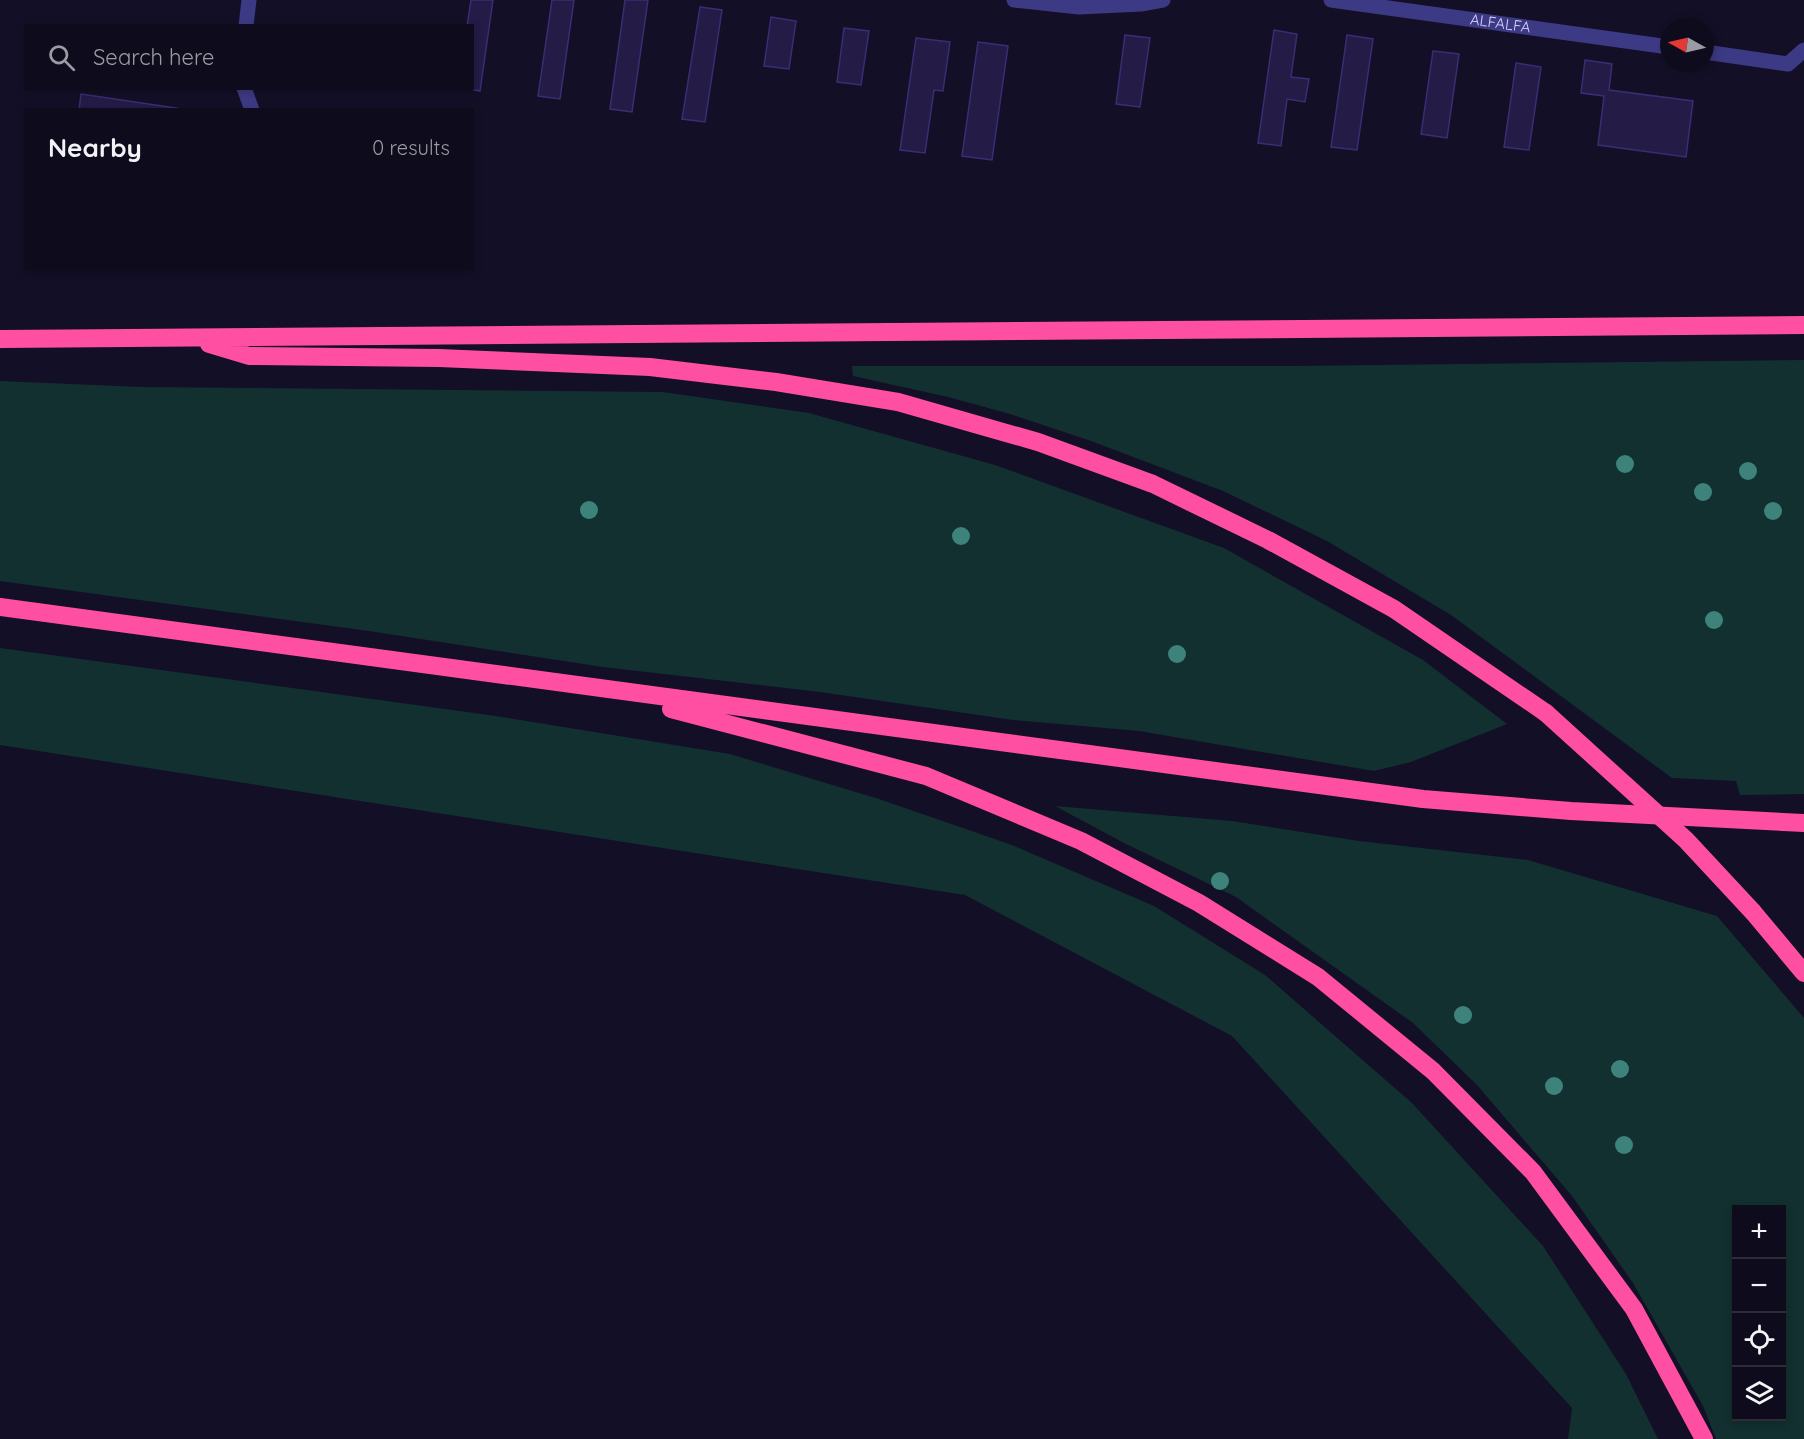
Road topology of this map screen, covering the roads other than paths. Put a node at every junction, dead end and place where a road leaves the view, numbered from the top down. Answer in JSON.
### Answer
{"nodes":[{"id":1,"x":249,"y":0,"type":"edge"},
{"id":2,"x":1014,"y":0,"type":"edge"},
{"id":3,"x":1163,"y":0,"type":"edge"},
{"id":4,"x":1331,"y":0,"type":"edge"},
{"id":5,"x":246,"y":24,"type":"edge"},
{"id":6,"x":1660,"y":46,"type":"edge"},
{"id":7,"x":1804,"y":50,"type":"edge"},
{"id":8,"x":1714,"y":53,"type":"edge"},
{"id":9,"x":245,"y":90,"type":"edge"},
{"id":10,"x":251,"y":108,"type":"edge"},
{"id":11,"x":1804,"y":325,"type":"edge"},
{"id":12,"x":191,"y":338,"type":"junction"},
{"id":13,"x":0,"y":339,"type":"edge"},
{"id":14,"x":0,"y":607,"type":"edge"},
{"id":15,"x":585,"y":687,"type":"junction"},
{"id":16,"x":1804,"y":823,"type":"edge"},
{"id":17,"x":1804,"y":973,"type":"edge"},
{"id":18,"x":1704,"y":1439,"type":"edge"}],
"edges":[{"from":1,"to":5,"type":"lane"},
{"from":2,"to":3,"type":"lane"},
{"from":4,"to":6,"type":"lane","name":"ALFALFA"},
{"from":7,"to":8,"type":"lane"},
{"from":9,"to":10,"type":"lane"},
{"from":11,"to":12,"type":"highway"},
{"from":12,"to":13,"type":"highway"},
{"from":12,"to":17,"type":"highway","bridge":true},
{"from":14,"to":15,"type":"highway"},
{"from":15,"to":16,"type":"highway"},
{"from":15,"to":18,"type":"highway"}]}
